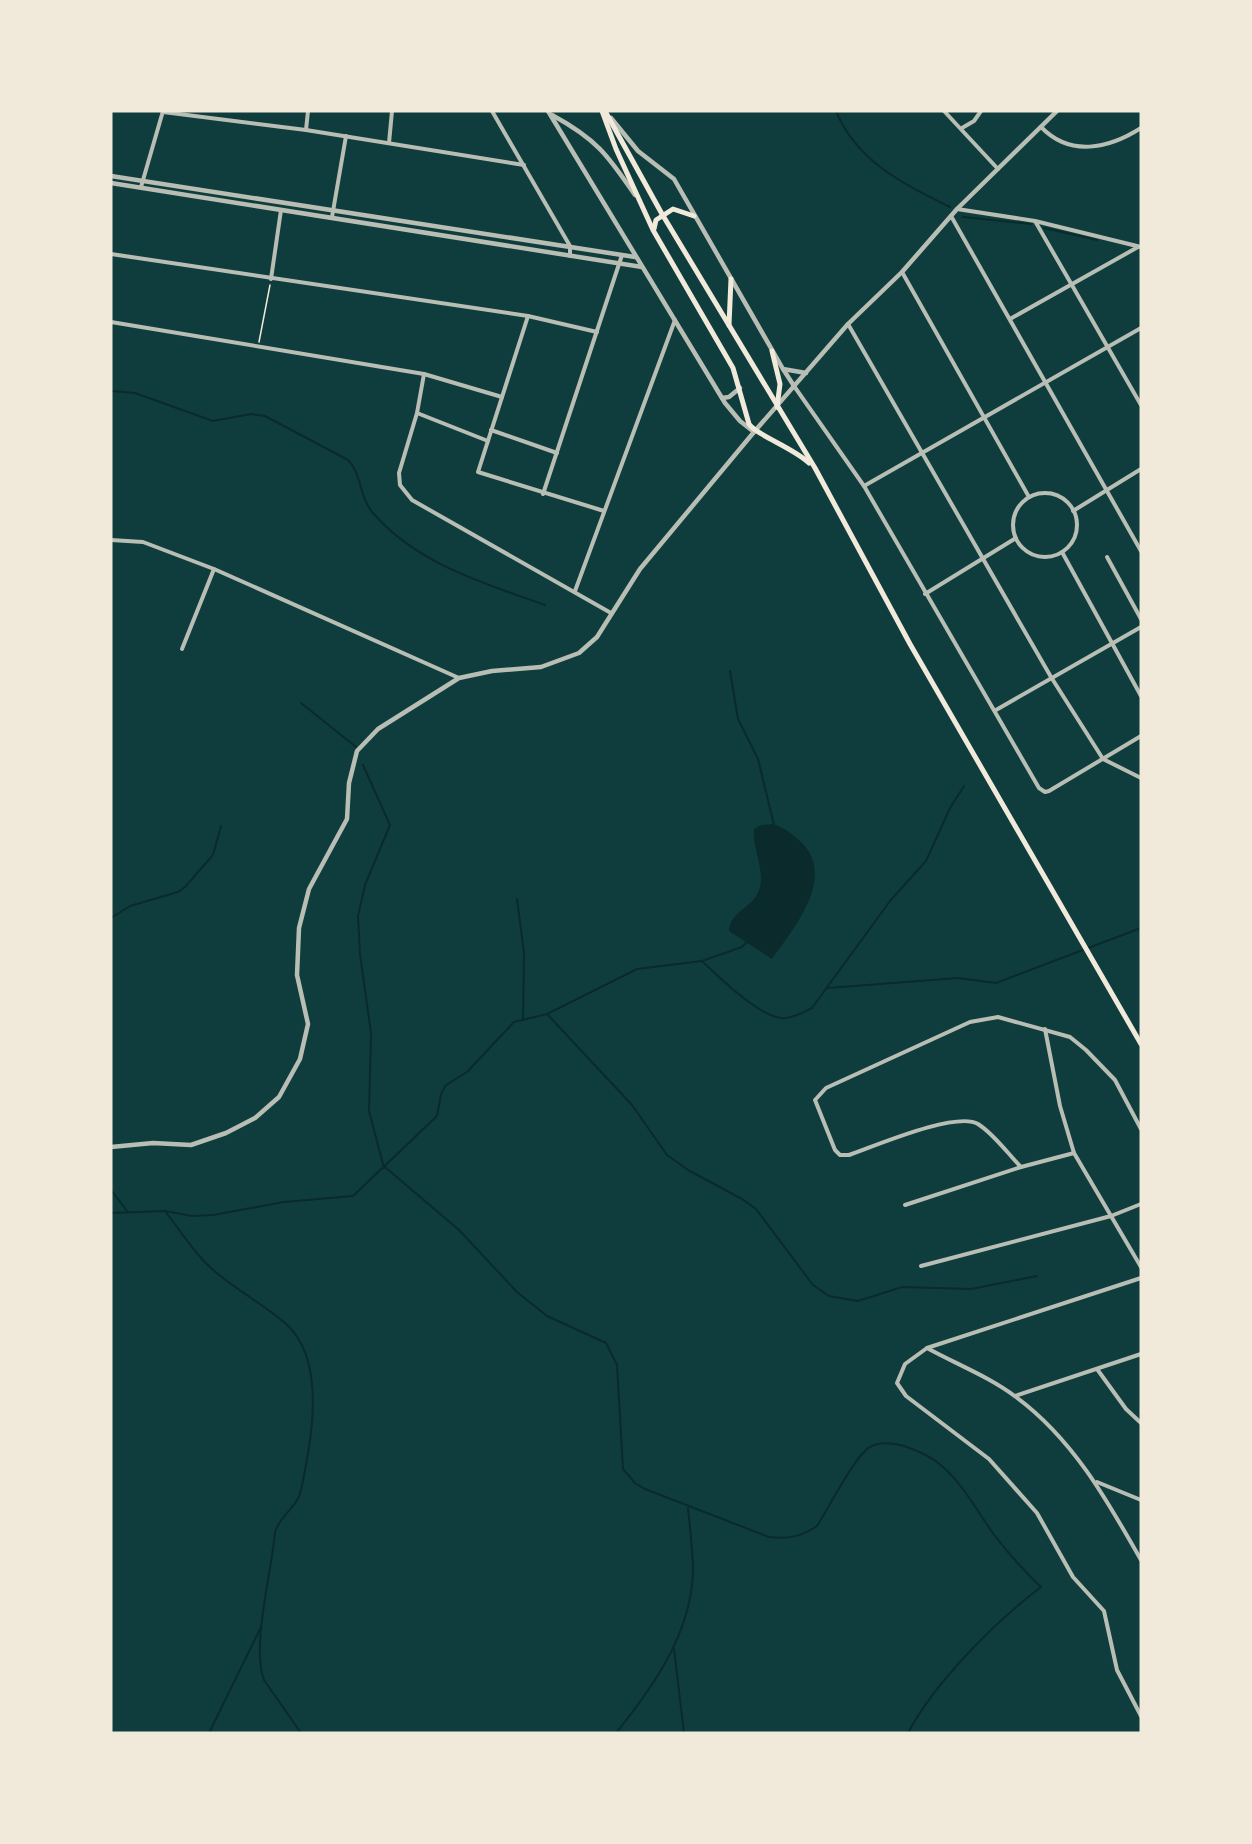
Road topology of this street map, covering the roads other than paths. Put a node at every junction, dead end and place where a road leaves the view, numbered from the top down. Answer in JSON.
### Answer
{"nodes":[{"id":1,"x":163,"y":111,"type":"edge"},
{"id":2,"x":308,"y":111,"type":"edge"},
{"id":3,"x":392,"y":111,"type":"edge"},
{"id":4,"x":492,"y":111,"type":"edge"},
{"id":5,"x":604,"y":111,"type":"edge"},
{"id":6,"x":944,"y":111,"type":"edge"},
{"id":7,"x":981,"y":111,"type":"edge"},
{"id":8,"x":1057,"y":111,"type":"edge"},
{"id":9,"x":549,"y":112,"type":"edge"},
{"id":10,"x":1041,"y":127,"type":"junction"},
{"id":11,"x":962,"y":128,"type":"junction"},
{"id":12,"x":1141,"y":128,"type":"edge"},
{"id":13,"x":306,"y":130,"type":"junction"},
{"id":14,"x":346,"y":136,"type":"junction"},
{"id":15,"x":389,"y":143,"type":"junction"},
{"id":16,"x":524,"y":165,"type":"junction"},
{"id":17,"x":998,"y":169,"type":"junction"},
{"id":18,"x":111,"y":176,"type":"edge"},
{"id":19,"x":142,"y":181,"type":"junction"},
{"id":20,"x":111,"y":183,"type":"edge"},
{"id":21,"x":141,"y":188,"type":"junction"},
{"id":22,"x":643,"y":207,"type":"junction"},
{"id":23,"x":333,"y":208,"type":"junction"},
{"id":24,"x":957,"y":209,"type":"junction"},
{"id":25,"x":281,"y":210,"type":"junction"},
{"id":26,"x":662,"y":214,"type":"junction"},
{"id":27,"x":694,"y":216,"type":"junction"},
{"id":28,"x":951,"y":216,"type":"junction"},
{"id":29,"x":332,"y":217,"type":"junction"},
{"id":30,"x":1035,"y":221,"type":"junction"},
{"id":31,"x":653,"y":230,"type":"junction"},
{"id":32,"x":570,"y":246,"type":"junction"},
{"id":33,"x":1140,"y":247,"type":"edge"},
{"id":34,"x":111,"y":254,"type":"edge"},
{"id":35,"x":622,"y":255,"type":"junction"},
{"id":36,"x":570,"y":256,"type":"junction"},
{"id":37,"x":635,"y":257,"type":"junction"},
{"id":38,"x":619,"y":264,"type":"junction"},
{"id":39,"x":642,"y":267,"type":"junction"},
{"id":40,"x":902,"y":272,"type":"junction"},
{"id":41,"x":271,"y":279,"type":"junction"},
{"id":42,"x":731,"y":279,"type":"junction"},
{"id":43,"x":1072,"y":285,"type":"junction"},
{"id":44,"x":528,"y":316,"type":"junction"},
{"id":45,"x":1010,"y":319,"type":"junction"},
{"id":46,"x":675,"y":320,"type":"junction"},
{"id":47,"x":111,"y":322,"type":"edge"},
{"id":48,"x":849,"y":324,"type":"junction"},
{"id":49,"x":729,"y":327,"type":"junction"},
{"id":50,"x":1141,"y":328,"type":"edge"},
{"id":51,"x":597,"y":332,"type":"junction"},
{"id":52,"x":1108,"y":347,"type":"junction"},
{"id":53,"x":772,"y":351,"type":"junction"},
{"id":54,"x":783,"y":369,"type":"junction"},
{"id":55,"x":806,"y":373,"type":"junction"},
{"id":56,"x":424,"y":374,"type":"junction"},
{"id":57,"x":1045,"y":382,"type":"junction"},
{"id":58,"x":794,"y":386,"type":"junction"},
{"id":59,"x":740,"y":388,"type":"junction"},
{"id":60,"x":502,"y":397,"type":"junction"},
{"id":61,"x":722,"y":398,"type":"junction"},
{"id":62,"x":1141,"y":405,"type":"edge"},
{"id":63,"x":777,"y":407,"type":"junction"},
{"id":64,"x":417,"y":413,"type":"junction"},
{"id":65,"x":984,"y":419,"type":"junction"},
{"id":66,"x":491,"y":430,"type":"junction"},
{"id":67,"x":754,"y":432,"type":"junction"},
{"id":68,"x":488,"y":441,"type":"junction"},
{"id":69,"x":557,"y":453,"type":"junction"},
{"id":70,"x":924,"y":453,"type":"junction"},
{"id":71,"x":815,"y":468,"type":"junction"},
{"id":72,"x":1141,"y":470,"type":"edge"},
{"id":73,"x":864,"y":486,"type":"junction"},
{"id":74,"x":1106,"y":489,"type":"junction"},
{"id":75,"x":543,"y":494,"type":"junction"},
{"id":76,"x":1029,"y":497,"type":"junction"},
{"id":77,"x":604,"y":511,"type":"junction"},
{"id":78,"x":1073,"y":511,"type":"junction"},
{"id":79,"x":1016,"y":538,"type":"junction"},
{"id":80,"x":111,"y":540,"type":"edge"},
{"id":81,"x":1141,"y":551,"type":"edge"},
{"id":82,"x":1062,"y":552,"type":"junction"},
{"id":83,"x":1107,"y":557,"type":"dead end"},
{"id":84,"x":984,"y":559,"type":"junction"},
{"id":85,"x":214,"y":569,"type":"junction"},
{"id":86,"x":575,"y":591,"type":"junction"},
{"id":87,"x":926,"y":594,"type":"junction"},
{"id":88,"x":611,"y":613,"type":"junction"},
{"id":89,"x":1141,"y":619,"type":"edge"},
{"id":90,"x":1141,"y":627,"type":"edge"},
{"id":91,"x":1111,"y":642,"type":"junction"},
{"id":92,"x":182,"y":649,"type":"dead end"},
{"id":93,"x":1051,"y":677,"type":"junction"},
{"id":94,"x":459,"y":678,"type":"junction"},
{"id":95,"x":1141,"y":696,"type":"edge"},
{"id":96,"x":996,"y":710,"type":"junction"},
{"id":97,"x":1141,"y":736,"type":"edge"},
{"id":98,"x":1104,"y":759,"type":"junction"},
{"id":99,"x":1141,"y":778,"type":"edge"},
{"id":100,"x":1045,"y":1029,"type":"junction"},
{"id":101,"x":1141,"y":1044,"type":"edge"},
{"id":102,"x":1141,"y":1129,"type":"edge"},
{"id":103,"x":111,"y":1147,"type":"edge"},
{"id":104,"x":1074,"y":1154,"type":"junction"},
{"id":105,"x":1021,"y":1167,"type":"junction"},
{"id":106,"x":1141,"y":1204,"type":"edge"},
{"id":107,"x":905,"y":1205,"type":"dead end"},
{"id":108,"x":1111,"y":1216,"type":"junction"},
{"id":109,"x":921,"y":1266,"type":"dead end"},
{"id":110,"x":1141,"y":1267,"type":"edge"},
{"id":111,"x":1141,"y":1278,"type":"edge"},
{"id":112,"x":927,"y":1348,"type":"junction"},
{"id":113,"x":1141,"y":1354,"type":"edge"},
{"id":114,"x":1097,"y":1369,"type":"junction"},
{"id":115,"x":1015,"y":1396,"type":"junction"},
{"id":116,"x":1141,"y":1422,"type":"edge"},
{"id":117,"x":1096,"y":1482,"type":"junction"},
{"id":118,"x":1141,"y":1500,"type":"edge"},
{"id":119,"x":1141,"y":1560,"type":"edge"},
{"id":120,"x":1141,"y":1716,"type":"edge"}],
"edges":[{"from":1,"to":13,"type":"street"},
{"from":1,"to":19,"type":"street"},
{"from":2,"to":13,"type":"street"},
{"from":3,"to":15,"type":"street"},
{"from":4,"to":16,"type":"street"},
{"from":5,"to":22,"type":"main road"},
{"from":5,"to":26,"type":"main road"},
{"from":5,"to":27,"type":"street"},
{"from":6,"to":11,"type":"street"},
{"from":7,"to":11,"type":"street"},
{"from":8,"to":10,"type":"street"},
{"from":9,"to":22,"type":"street"},
{"from":9,"to":37,"type":"street"},
{"from":10,"to":12,"type":"street"},
{"from":10,"to":17,"type":"street"},
{"from":11,"to":17,"type":"street"},
{"from":13,"to":14,"type":"street"},
{"from":14,"to":15,"type":"street"},
{"from":14,"to":23,"type":"street"},
{"from":15,"to":16,"type":"street"},
{"from":16,"to":32,"type":"street"},
{"from":17,"to":24,"type":"street"},
{"from":18,"to":19,"type":"street"},
{"from":19,"to":21,"type":"street"},
{"from":19,"to":23,"type":"street"},
{"from":20,"to":21,"type":"street"},
{"from":21,"to":25,"type":"street"},
{"from":22,"to":31,"type":"main road"},
{"from":23,"to":29,"type":"street"},
{"from":23,"to":32,"type":"street"},
{"from":24,"to":28,"type":"street"},
{"from":24,"to":30,"type":"street"},
{"from":25,"to":29,"type":"street"},
{"from":25,"to":41,"type":"street"},
{"from":26,"to":27,"type":"main road"},
{"from":26,"to":31,"type":"main road"},
{"from":26,"to":49,"type":"main road"},
{"from":27,"to":42,"type":"street"},
{"from":28,"to":40,"type":"street"},
{"from":28,"to":45,"type":"street"},
{"from":29,"to":36,"type":"street"},
{"from":30,"to":33,"type":"street"},
{"from":30,"to":43,"type":"street"},
{"from":31,"to":59,"type":"main road"},
{"from":32,"to":35,"type":"street"},
{"from":32,"to":36,"type":"street"},
{"from":33,"to":43,"type":"street"},
{"from":34,"to":41,"type":"street"},
{"from":35,"to":37,"type":"street"},
{"from":35,"to":38,"type":"street"},
{"from":36,"to":38,"type":"street"},
{"from":37,"to":39,"type":"street"},
{"from":38,"to":39,"type":"street"},
{"from":38,"to":51,"type":"street"},
{"from":39,"to":46,"type":"street"},
{"from":40,"to":48,"type":"street"},
{"from":40,"to":65,"type":"street"},
{"from":41,"to":44,"type":"street"},
{"from":42,"to":49,"type":"main road"},
{"from":42,"to":53,"type":"street"},
{"from":43,"to":45,"type":"street"},
{"from":43,"to":52,"type":"street"},
{"from":44,"to":51,"type":"street"},
{"from":44,"to":60,"type":"street"},
{"from":45,"to":57,"type":"street"},
{"from":46,"to":61,"type":"street"},
{"from":46,"to":77,"type":"street"},
{"from":47,"to":56,"type":"street"},
{"from":48,"to":55,"type":"street"},
{"from":48,"to":70,"type":"street"},
{"from":49,"to":63,"type":"main road"},
{"from":50,"to":52,"type":"street"},
{"from":51,"to":69,"type":"street"},
{"from":52,"to":57,"type":"street"},
{"from":52,"to":62,"type":"street"},
{"from":53,"to":54,"type":"street"},
{"from":53,"to":63,"type":"main road"},
{"from":54,"to":55,"type":"street"},
{"from":54,"to":58,"type":"street"},
{"from":55,"to":58,"type":"street"},
{"from":56,"to":60,"type":"street"},
{"from":56,"to":64,"type":"street"},
{"from":57,"to":65,"type":"street"},
{"from":57,"to":74,"type":"street"},
{"from":58,"to":63,"type":"street"},
{"from":58,"to":73,"type":"street"},
{"from":59,"to":61,"type":"street"},
{"from":59,"to":67,"type":"main road"},
{"from":60,"to":66,"type":"street"},
{"from":61,"to":67,"type":"street"},
{"from":63,"to":67,"type":"street"},
{"from":63,"to":71,"type":"main road"},
{"from":64,"to":68,"type":"street"},
{"from":64,"to":86,"type":"street"},
{"from":65,"to":70,"type":"street"},
{"from":65,"to":76,"type":"street"},
{"from":66,"to":68,"type":"street"},
{"from":66,"to":69,"type":"street"},
{"from":67,"to":71,"type":"main road"},
{"from":67,"to":88,"type":"street"},
{"from":68,"to":75,"type":"street"},
{"from":69,"to":75,"type":"street"},
{"from":70,"to":73,"type":"street"},
{"from":70,"to":84,"type":"street"},
{"from":71,"to":101,"type":"main road"},
{"from":72,"to":74,"type":"street"},
{"from":73,"to":87,"type":"street"},
{"from":74,"to":78,"type":"street"},
{"from":74,"to":81,"type":"street"},
{"from":75,"to":77,"type":"street"},
{"from":76,"to":78,"type":"street"},
{"from":76,"to":79,"type":"street"},
{"from":77,"to":86,"type":"street"},
{"from":78,"to":82,"type":"street"},
{"from":79,"to":82,"type":"street"},
{"from":79,"to":84,"type":"street"},
{"from":80,"to":85,"type":"street"},
{"from":82,"to":91,"type":"street"},
{"from":83,"to":89,"type":"street"},
{"from":84,"to":87,"type":"street"},
{"from":84,"to":93,"type":"street"},
{"from":85,"to":92,"type":"street"},
{"from":85,"to":94,"type":"street"},
{"from":86,"to":88,"type":"street"},
{"from":87,"to":96,"type":"street"},
{"from":88,"to":94,"type":"street"},
{"from":90,"to":91,"type":"street"},
{"from":91,"to":93,"type":"street"},
{"from":91,"to":95,"type":"street"},
{"from":93,"to":96,"type":"street"},
{"from":93,"to":98,"type":"street"},
{"from":94,"to":103,"type":"street"},
{"from":96,"to":98,"type":"street"},
{"from":97,"to":98,"type":"street"},
{"from":98,"to":99,"type":"street"},
{"from":100,"to":102,"type":"street"},
{"from":100,"to":104,"type":"street"},
{"from":100,"to":105,"type":"street"},
{"from":104,"to":105,"type":"street"},
{"from":104,"to":108,"type":"street"},
{"from":105,"to":107,"type":"street"},
{"from":106,"to":108,"type":"street"},
{"from":108,"to":109,"type":"street"},
{"from":108,"to":110,"type":"street"},
{"from":111,"to":112,"type":"street"},
{"from":112,"to":115,"type":"street"},
{"from":112,"to":120,"type":"street"},
{"from":113,"to":114,"type":"street"},
{"from":114,"to":115,"type":"street"},
{"from":114,"to":116,"type":"street"},
{"from":115,"to":117,"type":"street"},
{"from":117,"to":118,"type":"street"},
{"from":117,"to":119,"type":"street"}]}
